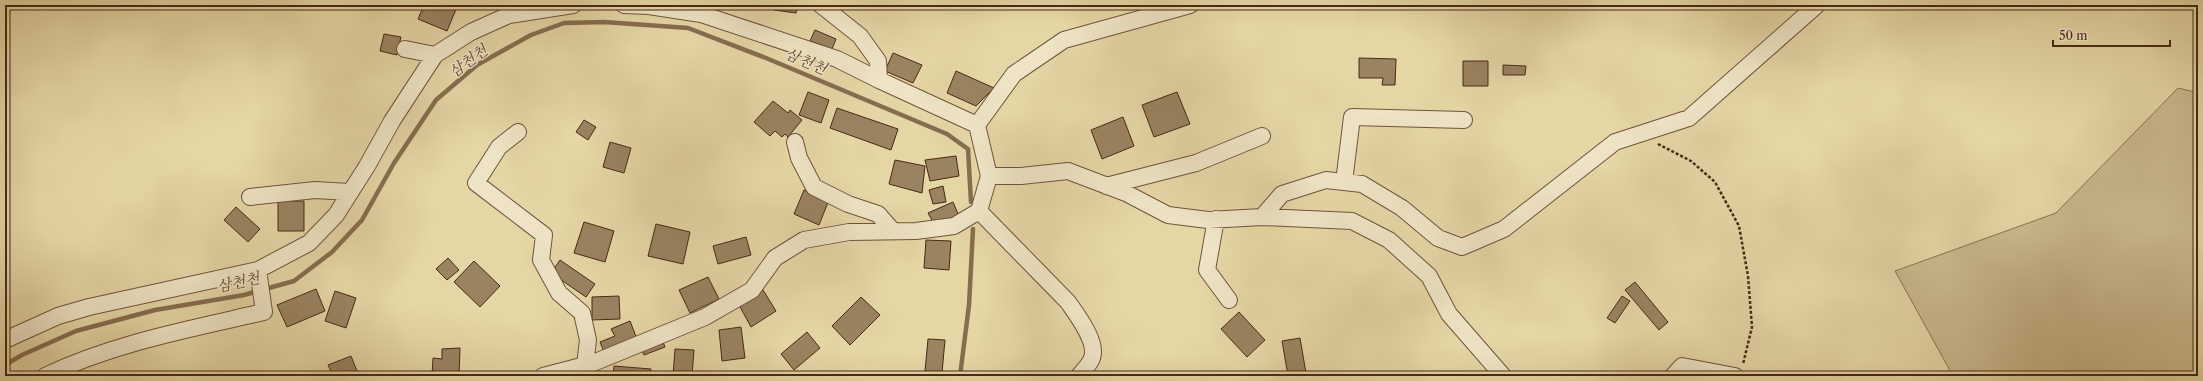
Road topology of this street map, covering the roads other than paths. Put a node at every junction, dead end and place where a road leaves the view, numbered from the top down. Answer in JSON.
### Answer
{"nodes":[{"id":1,"x":573,"y":5,"type":"edge"},
{"id":2,"x":624,"y":5,"type":"edge"},
{"id":3,"x":821,"y":5,"type":"edge"},
{"id":4,"x":1190,"y":5,"type":"edge"},
{"id":5,"x":1817,"y":5,"type":"edge"},
{"id":6,"x":405,"y":49,"type":"dead end"},
{"id":7,"x":435,"y":55,"type":"junction"},
{"id":8,"x":879,"y":80,"type":"junction"},
{"id":9,"x":1464,"y":120,"type":"dead end"},
{"id":10,"x":977,"y":125,"type":"junction"},
{"id":11,"x":518,"y":132,"type":"dead end"},
{"id":12,"x":1262,"y":136,"type":"dead end"},
{"id":13,"x":794,"y":142,"type":"dead end"},
{"id":14,"x":989,"y":176,"type":"junction"},
{"id":15,"x":1344,"y":182,"type":"junction"},
{"id":16,"x":1106,"y":186,"type":"junction"},
{"id":17,"x":350,"y":192,"type":"junction"},
{"id":18,"x":250,"y":196,"type":"dead end"},
{"id":19,"x":980,"y":211,"type":"junction"},
{"id":20,"x":1262,"y":217,"type":"junction"},
{"id":21,"x":1216,"y":219,"type":"junction"},
{"id":22,"x":893,"y":231,"type":"junction"},
{"id":23,"x":259,"y":275,"type":"junction"},
{"id":24,"x":1229,"y":300,"type":"dead end"},
{"id":25,"x":5,"y":340,"type":"edge"},
{"id":26,"x":585,"y":365,"type":"junction"},
{"id":27,"x":1739,"y":372,"type":"edge"},
{"id":28,"x":44,"y":376,"type":"edge"},
{"id":29,"x":543,"y":376,"type":"edge"},
{"id":30,"x":1079,"y":376,"type":"edge"},
{"id":31,"x":1503,"y":376,"type":"edge"},
{"id":32,"x":1673,"y":376,"type":"edge"}],
"edges":[{"from":1,"to":7,"type":"street"},
{"from":2,"to":8,"type":"street"},
{"from":3,"to":8,"type":"street"},
{"from":4,"to":10,"type":"street"},
{"from":5,"to":15,"type":"street"},
{"from":6,"to":7,"type":"street"},
{"from":7,"to":17,"type":"street"},
{"from":8,"to":10,"type":"street"},
{"from":9,"to":15,"type":"street"},
{"from":10,"to":14,"type":"street"},
{"from":11,"to":26,"type":"street"},
{"from":12,"to":16,"type":"street"},
{"from":13,"to":22,"type":"street"},
{"from":14,"to":16,"type":"street"},
{"from":14,"to":19,"type":"street"},
{"from":15,"to":20,"type":"street"},
{"from":16,"to":21,"type":"street"},
{"from":17,"to":18,"type":"street"},
{"from":17,"to":23,"type":"street"},
{"from":19,"to":22,"type":"street"},
{"from":19,"to":30,"type":"street"},
{"from":20,"to":21,"type":"street"},
{"from":20,"to":31,"type":"street"},
{"from":21,"to":24,"type":"street"},
{"from":22,"to":26,"type":"street"},
{"from":23,"to":25,"type":"street"},
{"from":23,"to":28,"type":"street"},
{"from":26,"to":29,"type":"street"},
{"from":27,"to":32,"type":"street"}]}
